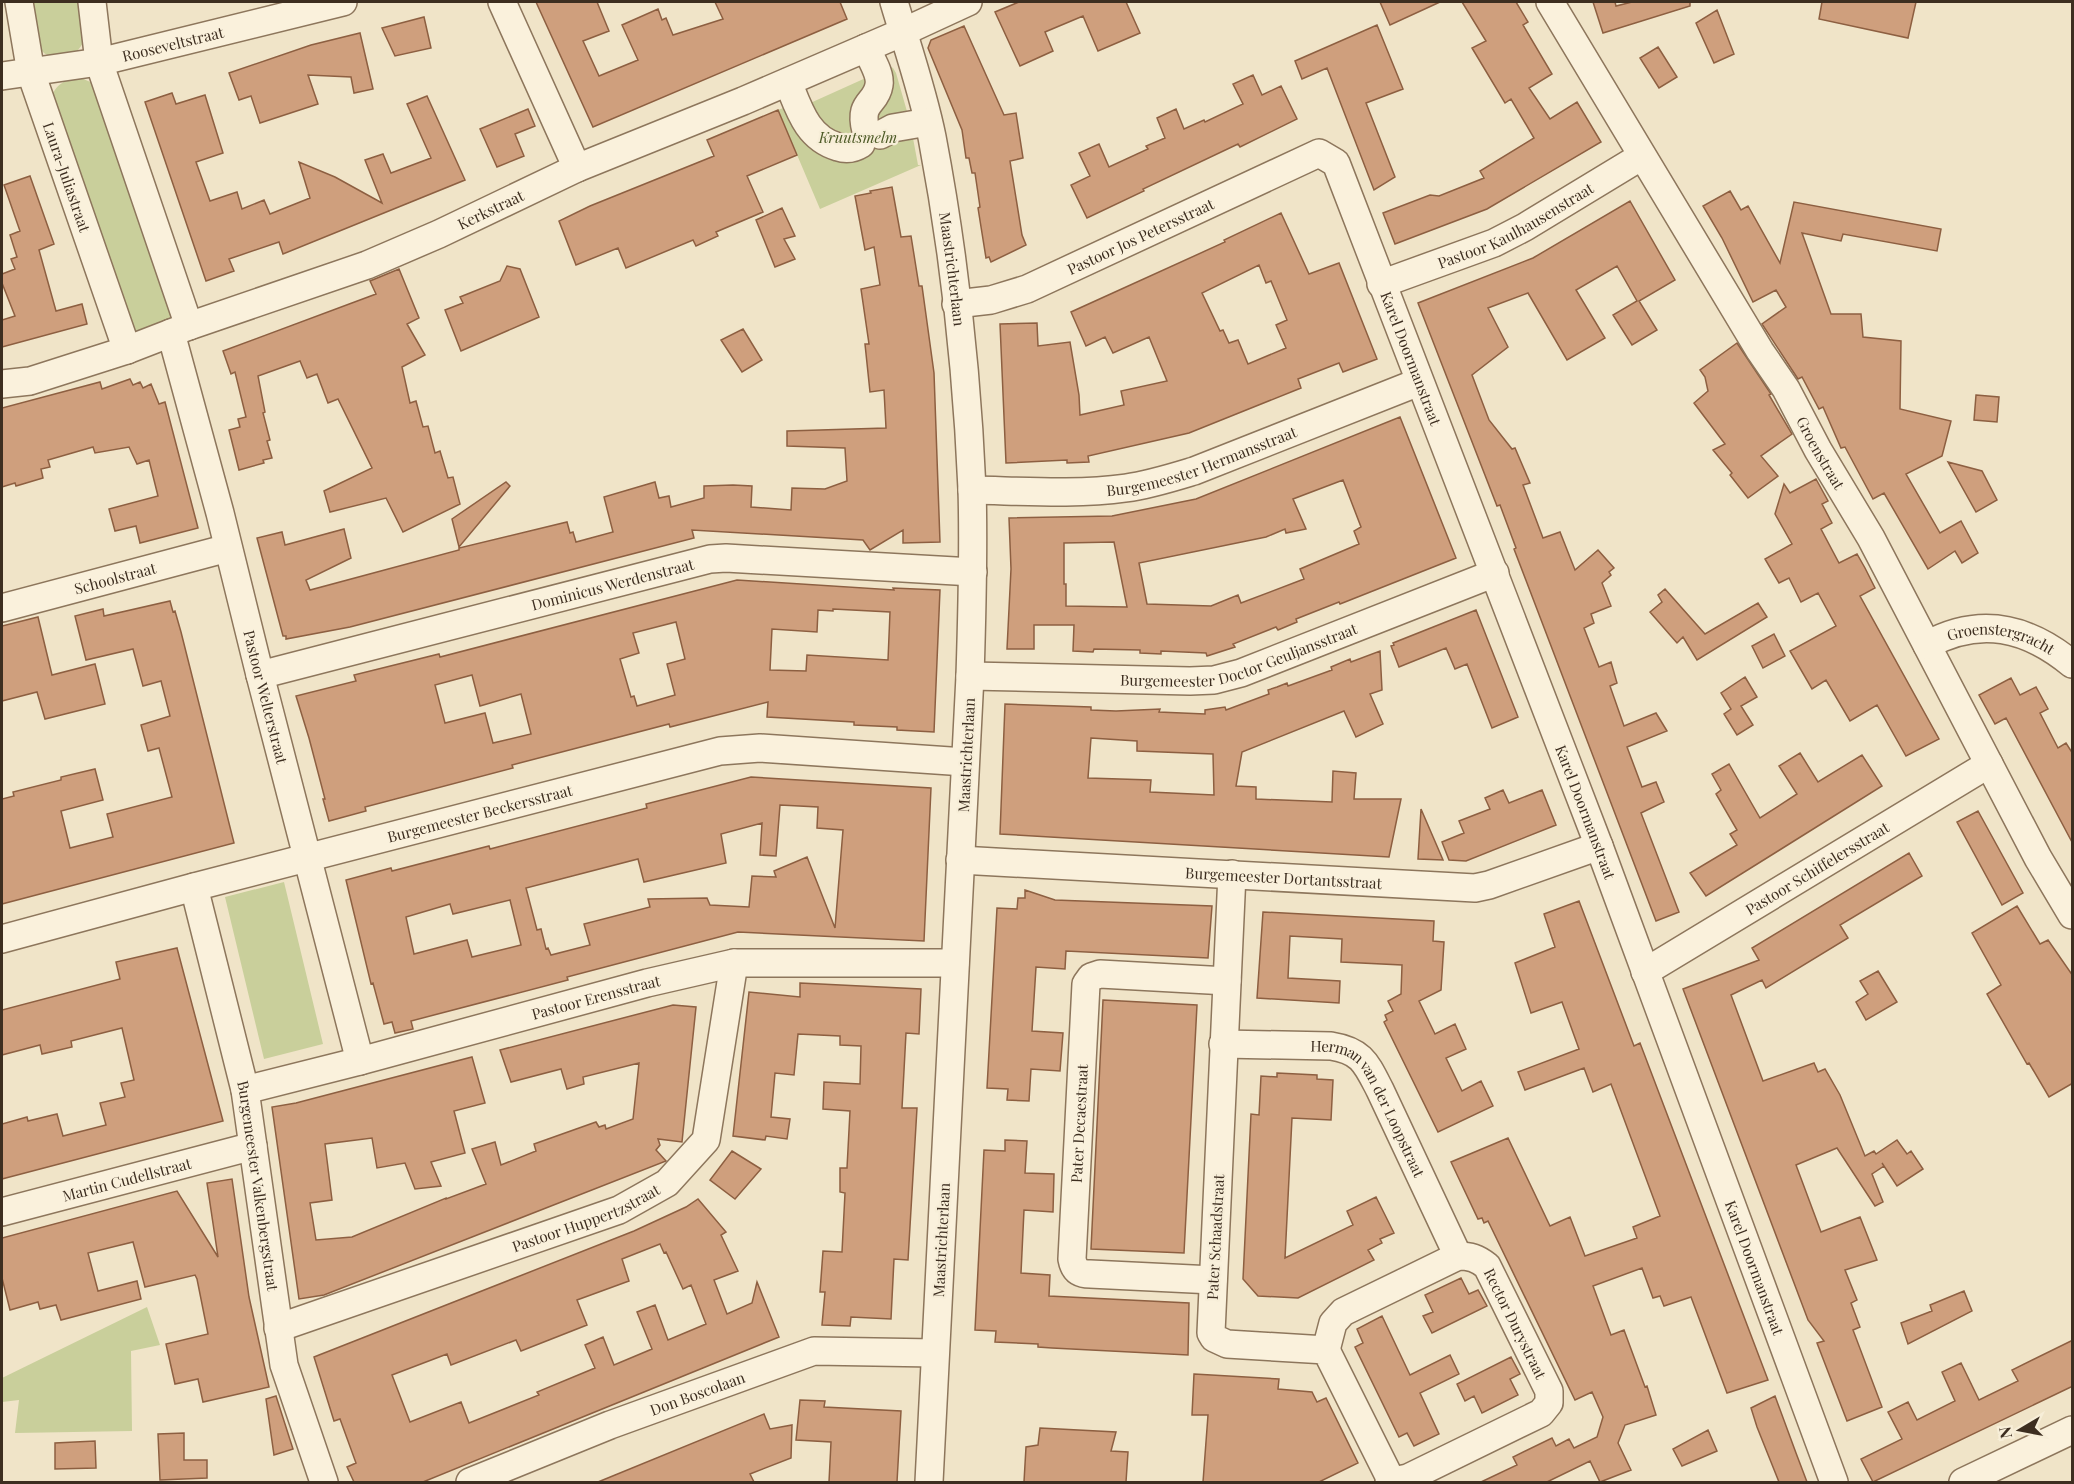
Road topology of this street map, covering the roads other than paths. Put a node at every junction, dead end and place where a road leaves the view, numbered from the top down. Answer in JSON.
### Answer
{"nodes":[{"id":1,"x":19,"y":2,"type":"edge"},
{"id":2,"x":92,"y":2,"type":"edge"},
{"id":3,"x":343,"y":2,"type":"edge"},
{"id":4,"x":502,"y":2,"type":"edge"},
{"id":5,"x":894,"y":2,"type":"edge"},
{"id":6,"x":968,"y":2,"type":"edge"},
{"id":7,"x":1550,"y":2,"type":"edge"},
{"id":8,"x":903,"y":32,"type":"junction"},
{"id":9,"x":866,"y":48,"type":"junction"},
{"id":10,"x":99,"y":62,"type":"junction"},
{"id":11,"x":30,"y":73,"type":"junction"},
{"id":12,"x":2,"y":76,"type":"edge"},
{"id":13,"x":789,"y":82,"type":"junction"},
{"id":14,"x":928,"y":122,"type":"junction"},
{"id":15,"x":869,"y":137,"type":"junction"},
{"id":16,"x":1319,"y":153,"type":"joint"},
{"id":17,"x":1642,"y":156,"type":"junction"},
{"id":18,"x":577,"y":168,"type":"junction"},
{"id":19,"x":1381,"y":284,"type":"junction"},
{"id":20,"x":956,"y":304,"type":"junction"},
{"id":21,"x":180,"y":329,"type":"junction"},
{"id":22,"x":127,"y":350,"type":"junction"},
{"id":23,"x":1419,"y":382,"type":"junction"},
{"id":24,"x":2,"y":384,"type":"edge"},
{"id":25,"x":972,"y":490,"type":"junction"},
{"id":26,"x":228,"y":548,"type":"junction"},
{"id":27,"x":973,"y":572,"type":"junction"},
{"id":28,"x":1495,"y":573,"type":"junction"},
{"id":29,"x":2,"y":608,"type":"edge"},
{"id":30,"x":1927,"y":645,"type":"junction"},
{"id":31,"x":2073,"y":664,"type":"edge"},
{"id":32,"x":260,"y":675,"type":"junction"},
{"id":33,"x":970,"y":676,"type":"junction"},
{"id":34,"x":965,"y":762,"type":"junction"},
{"id":35,"x":1989,"y":764,"type":"junction"},
{"id":36,"x":1599,"y":846,"type":"junction"},
{"id":37,"x":308,"y":857,"type":"junction"},
{"id":38,"x":960,"y":860,"type":"junction"},
{"id":39,"x":1232,"y":874,"type":"junction"},
{"id":40,"x":194,"y":886,"type":"junction"},
{"id":41,"x":2073,"y":915,"type":"edge"},
{"id":42,"x":2,"y":939,"type":"edge"},
{"id":43,"x":734,"y":963,"type":"junction"},
{"id":44,"x":955,"y":963,"type":"junction"},
{"id":45,"x":1645,"y":972,"type":"junction"},
{"id":46,"x":1227,"y":981,"type":"junction"},
{"id":47,"x":1223,"y":1044,"type":"junction"},
{"id":48,"x":360,"y":1061,"type":"junction"},
{"id":49,"x":244,"y":1090,"type":"junction"},
{"id":50,"x":253,"y":1146,"type":"junction"},
{"id":51,"x":2,"y":1212,"type":"edge"},
{"id":52,"x":1458,"y":1256,"type":"junction"},
{"id":53,"x":1213,"y":1280,"type":"junction"},
{"id":54,"x":278,"y":1328,"type":"junction"},
{"id":55,"x":1326,"y":1350,"type":"junction"},
{"id":56,"x":935,"y":1353,"type":"junction"},
{"id":57,"x":2073,"y":1430,"type":"edge"},
{"id":58,"x":324,"y":1482,"type":"edge"},
{"id":59,"x":470,"y":1482,"type":"edge"},
{"id":60,"x":928,"y":1482,"type":"edge"},
{"id":61,"x":1391,"y":1482,"type":"edge"},
{"id":62,"x":1834,"y":1482,"type":"edge"},
{"id":63,"x":1963,"y":1482,"type":"edge"}],
"edges":[{"from":1,"to":11,"type":"street","name":"Laura-Juliastraat"},
{"from":2,"to":10,"type":"street"},
{"from":3,"to":10,"type":"street","name":"Rooseveltstraat"},
{"from":4,"to":18,"type":"street"},
{"from":5,"to":8,"type":"street","name":"Maastrichterlaan"},
{"from":6,"to":8,"type":"street","name":"Kerkstraat"},
{"from":7,"to":17,"type":"street","name":"Groenstraat"},
{"from":8,"to":9,"type":"street","name":"Kerkstraat"},
{"from":8,"to":14,"type":"street","name":"Maastrichterlaan"},
{"from":9,"to":13,"type":"street","name":"Kerkstraat"},
{"from":9,"to":15,"type":"street"},
{"from":10,"to":11,"type":"street","name":"Rooseveltstraat"},
{"from":10,"to":21,"type":"street"},
{"from":11,"to":12,"type":"street","name":"Rooseveltstraat"},
{"from":11,"to":22,"type":"street","name":"Laura-Juliastraat"},
{"from":13,"to":15,"type":"street"},
{"from":13,"to":18,"type":"street","name":"Kerkstraat"},
{"from":14,"to":15,"type":"street"},
{"from":14,"to":20,"type":"street","name":"Maastrichterlaan"},
{"from":16,"to":19,"type":"street","name":"Karel Doormanstraat"},
{"from":16,"to":20,"type":"street","name":"Pastoor Jos Petersstraat"},
{"from":17,"to":19,"type":"street","name":"Pastoor Kaulhausenstraat"},
{"from":17,"to":30,"type":"street","name":"Groenstraat"},
{"from":18,"to":21,"type":"street","name":"Kerkstraat"},
{"from":19,"to":23,"type":"street","name":"Karel Doormanstraat"},
{"from":20,"to":25,"type":"street","name":"Maastrichterlaan"},
{"from":21,"to":22,"type":"street","name":"Kerkstraat"},
{"from":21,"to":26,"type":"street","name":"Pastoor Welterstraat"},
{"from":22,"to":24,"type":"street","name":"Kerkstraat"},
{"from":23,"to":25,"type":"street","name":"Burgemeester Hermansstraat"},
{"from":23,"to":28,"type":"street","name":"Karel Doormanstraat"},
{"from":25,"to":27,"type":"street","name":"Maastrichterlaan"},
{"from":26,"to":29,"type":"street","name":"Schoolstraat"},
{"from":26,"to":32,"type":"street","name":"Pastoor Welterstraat"},
{"from":27,"to":32,"type":"street","name":"Dominicus Werdenstraat"},
{"from":27,"to":33,"type":"street","name":"Maastrichterlaan"},
{"from":28,"to":33,"type":"street","name":"Burgemeester Doctor Geuljansstraat"},
{"from":28,"to":36,"type":"street","name":"Karel Doormanstraat"},
{"from":30,"to":31,"type":"street","name":"Groenstergracht"},
{"from":30,"to":35,"type":"street","name":"Groenstraat"},
{"from":32,"to":37,"type":"street","name":"Pastoor Welterstraat"},
{"from":33,"to":34,"type":"street","name":"Maastrichterlaan"},
{"from":34,"to":37,"type":"street","name":"Burgemeester Beckersstraat"},
{"from":34,"to":38,"type":"street","name":"Maastrichterlaan"},
{"from":35,"to":41,"type":"street","name":"Groenstraat"},
{"from":35,"to":45,"type":"street","name":"Pastoor Schiffelersstraat"},
{"from":36,"to":39,"type":"street","name":"Burgemeester Dortantsstraat"},
{"from":36,"to":45,"type":"street","name":"Karel Doormanstraat"},
{"from":37,"to":40,"type":"street","name":"Burgemeester Beckersstraat"},
{"from":37,"to":48,"type":"street","name":"Pastoor Welterstraat"},
{"from":38,"to":39,"type":"street","name":"Burgemeester Dortantsstraat"},
{"from":38,"to":44,"type":"street","name":"Maastrichterlaan"},
{"from":39,"to":46,"type":"street","name":"Pater Schaadstraat"},
{"from":40,"to":42,"type":"street","name":"Burgemeester Beckersstraat"},
{"from":40,"to":49,"type":"street","name":"Burgemeester Valkenbergstraat"},
{"from":43,"to":44,"type":"street","name":"Pastoor Erensstraat"},
{"from":43,"to":48,"type":"street","name":"Pastoor Erensstraat"},
{"from":43,"to":54,"type":"street","name":"Pastoor Huppertzstraat"},
{"from":44,"to":56,"type":"street","name":"Maastrichterlaan"},
{"from":45,"to":62,"type":"street","name":"Karel Doormanstraat"},
{"from":46,"to":47,"type":"street","name":"Pater Schaadstraat"},
{"from":46,"to":53,"type":"street","name":"Pater Decaestraat"},
{"from":47,"to":52,"type":"street","name":"Herman van der Loopstraat"},
{"from":47,"to":53,"type":"street","name":"Pater Schaadstraat"},
{"from":48,"to":49,"type":"street","name":"Pastoor Erensstraat"},
{"from":49,"to":50,"type":"street","name":"Burgemeester Valkenbergstraat"},
{"from":50,"to":51,"type":"street","name":"Martin Cudellstraat"},
{"from":50,"to":54,"type":"street","name":"Burgemeester Valkenbergstraat"},
{"from":52,"to":55,"type":"street"},
{"from":52,"to":61,"type":"street","name":"Rector Durystraat"},
{"from":53,"to":55,"type":"street","name":"Pater Schaadstraat"},
{"from":54,"to":58,"type":"street","name":"Burgemeester Valkenbergstraat"},
{"from":55,"to":61,"type":"street"},
{"from":56,"to":59,"type":"street","name":"Don Boscolaan"},
{"from":56,"to":60,"type":"street","name":"Maastrichterlaan"},
{"from":57,"to":63,"type":"street"}]}
